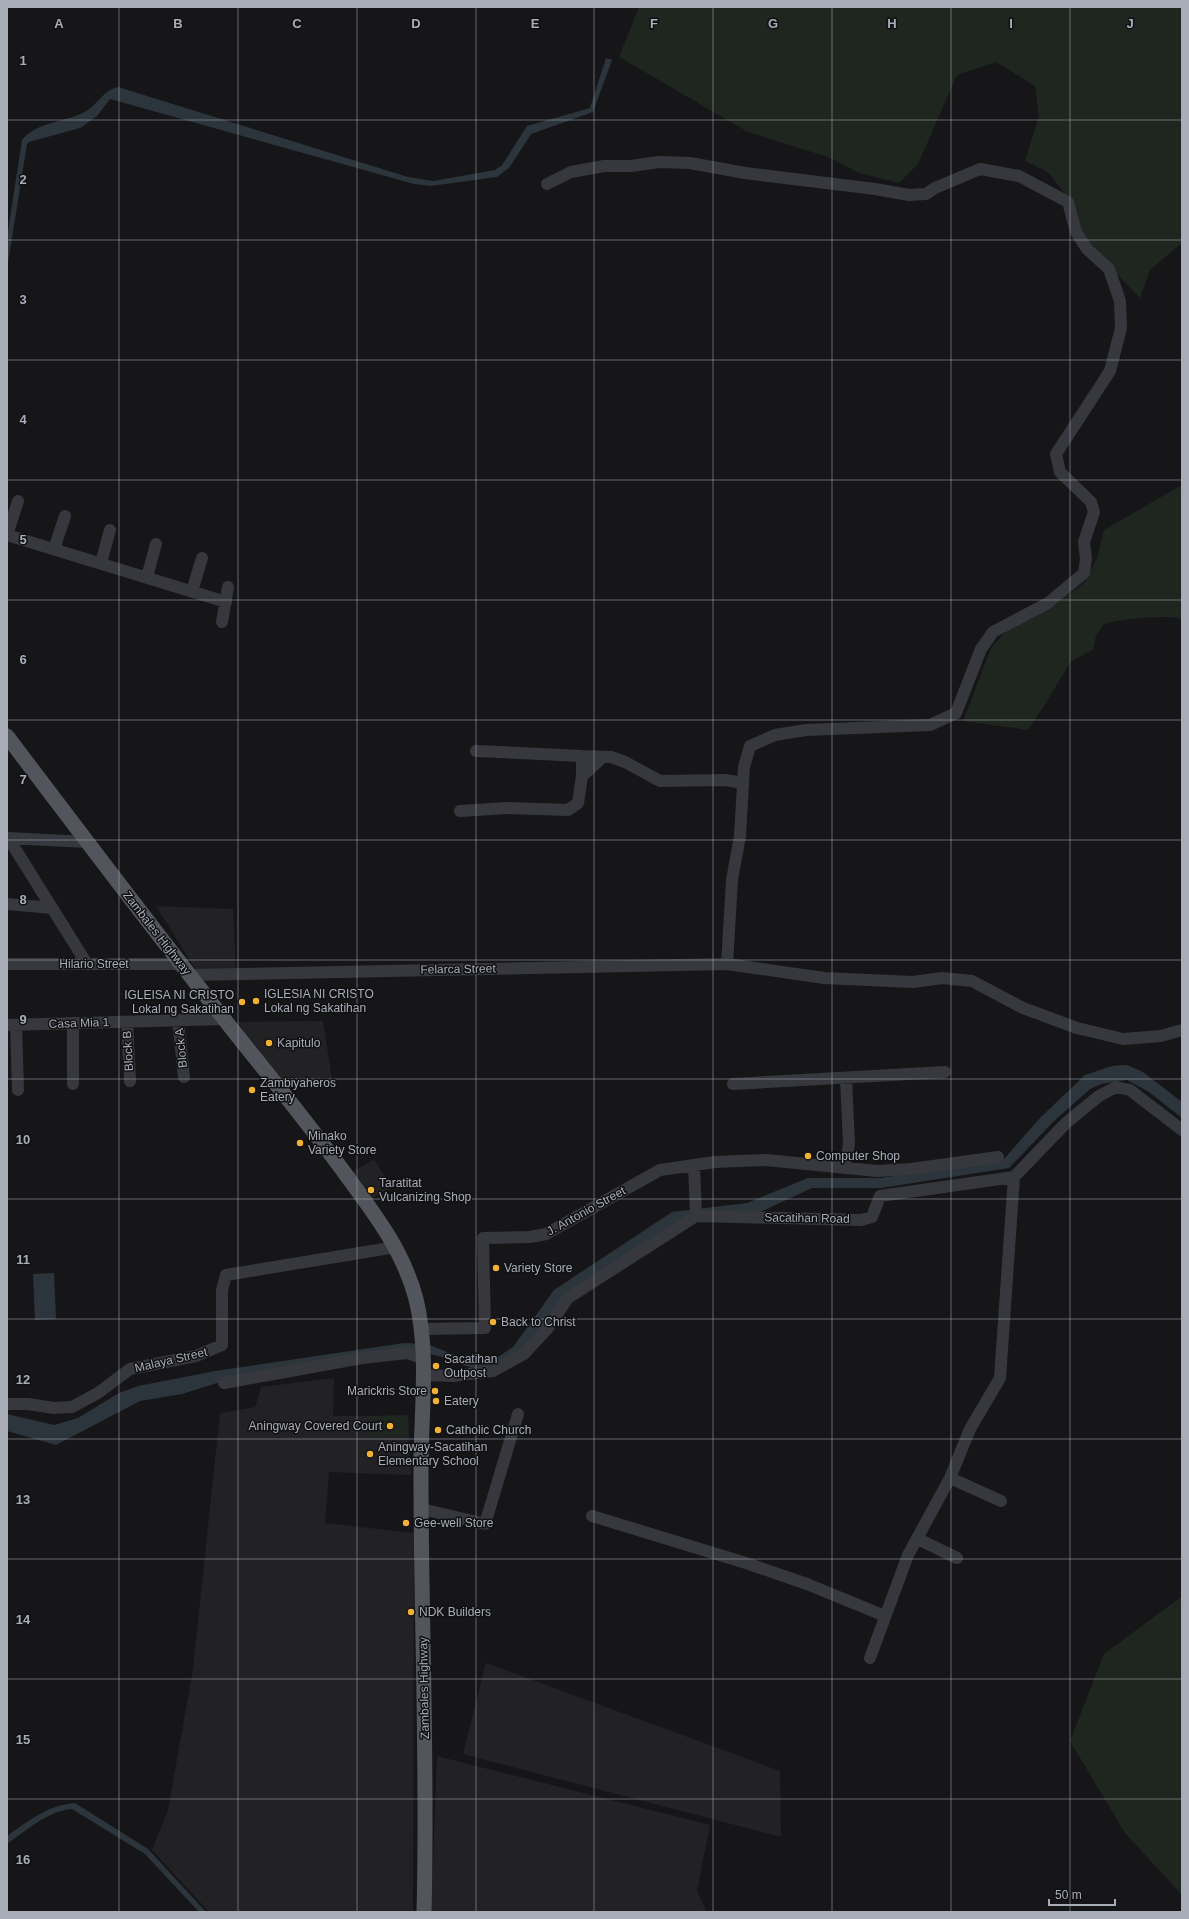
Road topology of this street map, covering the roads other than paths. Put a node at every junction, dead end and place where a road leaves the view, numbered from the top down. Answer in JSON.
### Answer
{"nodes":[{"id":1,"x":547,"y":184,"type":"dead end"},
{"id":2,"x":18,"y":501,"type":"dead end"},
{"id":3,"x":64,"y":516,"type":"dead end"},
{"id":4,"x":110,"y":530,"type":"dead end"},
{"id":5,"x":7,"y":535,"type":"edge"},
{"id":6,"x":156,"y":544,"type":"dead end"},
{"id":7,"x":54,"y":549,"type":"junction"},
{"id":8,"x":202,"y":558,"type":"dead end"},
{"id":9,"x":100,"y":563,"type":"junction"},
{"id":10,"x":147,"y":577,"type":"junction"},
{"id":11,"x":228,"y":587,"type":"dead end"},
{"id":12,"x":192,"y":591,"type":"junction"},
{"id":13,"x":226,"y":602,"type":"junction"},
{"id":14,"x":222,"y":622,"type":"dead end"},
{"id":15,"x":7,"y":736,"type":"edge"},
{"id":16,"x":476,"y":751,"type":"dead end"},
{"id":17,"x":582,"y":756,"type":"junction"},
{"id":18,"x":603,"y":757,"type":"junction"},
{"id":19,"x":582,"y":776,"type":"junction"},
{"id":20,"x":743,"y":783,"type":"junction"},
{"id":21,"x":460,"y":811,"type":"dead end"},
{"id":22,"x":8,"y":839,"type":"edge"},
{"id":23,"x":87,"y":842,"type":"junction"},
{"id":24,"x":7,"y":904,"type":"edge"},
{"id":25,"x":52,"y":908,"type":"junction"},
{"id":26,"x":7,"y":964,"type":"edge"},
{"id":27,"x":87,"y":964,"type":"junction"},
{"id":28,"x":727,"y":964,"type":"junction"},
{"id":29,"x":185,"y":970,"type":"junction"},
{"id":30,"x":224,"y":1019,"type":"junction"},
{"id":31,"x":178,"y":1020,"type":"junction"},
{"id":32,"x":127,"y":1022,"type":"junction"},
{"id":33,"x":73,"y":1023,"type":"junction"},
{"id":34,"x":12,"y":1025,"type":"edge"},
{"id":35,"x":1182,"y":1030,"type":"edge"},
{"id":36,"x":944,"y":1072,"type":"dead end"},
{"id":37,"x":184,"y":1077,"type":"dead end"},
{"id":38,"x":846,"y":1078,"type":"junction"},
{"id":39,"x":130,"y":1081,"type":"dead end"},
{"id":40,"x":73,"y":1084,"type":"dead end"},
{"id":41,"x":732,"y":1084,"type":"dead end"},
{"id":42,"x":18,"y":1090,"type":"dead end"},
{"id":43,"x":1182,"y":1130,"type":"edge"},
{"id":44,"x":998,"y":1157,"type":"dead end"},
{"id":45,"x":694,"y":1165,"type":"junction"},
{"id":46,"x":845,"y":1168,"type":"junction"},
{"id":47,"x":1014,"y":1177,"type":"junction"},
{"id":48,"x":696,"y":1216,"type":"junction"},
{"id":49,"x":396,"y":1247,"type":"junction"},
{"id":50,"x":421,"y":1332,"type":"junction"},
{"id":51,"x":422,"y":1356,"type":"junction"},
{"id":52,"x":423,"y":1374,"type":"junction"},
{"id":53,"x":224,"y":1383,"type":"dead end"},
{"id":54,"x":7,"y":1404,"type":"edge"},
{"id":55,"x":518,"y":1414,"type":"dead end"},
{"id":56,"x":950,"y":1478,"type":"junction"},
{"id":57,"x":1001,"y":1501,"type":"dead end"},
{"id":58,"x":422,"y":1509,"type":"junction"},
{"id":59,"x":592,"y":1516,"type":"dead end"},
{"id":60,"x":918,"y":1539,"type":"junction"},
{"id":61,"x":957,"y":1558,"type":"dead end"},
{"id":62,"x":885,"y":1616,"type":"junction"},
{"id":63,"x":870,"y":1658,"type":"dead end"},
{"id":64,"x":424,"y":1912,"type":"edge"}],
"edges":[{"from":1,"to":20,"type":"street"},
{"from":2,"to":5,"type":"street"},
{"from":3,"to":7,"type":"street"},
{"from":4,"to":9,"type":"street"},
{"from":5,"to":7,"type":"street"},
{"from":6,"to":10,"type":"street"},
{"from":7,"to":9,"type":"street"},
{"from":8,"to":12,"type":"street"},
{"from":9,"to":10,"type":"street"},
{"from":10,"to":12,"type":"street"},
{"from":11,"to":13,"type":"street"},
{"from":12,"to":13,"type":"street"},
{"from":13,"to":14,"type":"street"},
{"from":15,"to":23,"type":"main road","name":"Zambales Highway"},
{"from":16,"to":17,"type":"street"},
{"from":17,"to":18,"type":"street"},
{"from":17,"to":19,"type":"street"},
{"from":18,"to":19,"type":"street"},
{"from":18,"to":20,"type":"street"},
{"from":19,"to":21,"type":"street"},
{"from":20,"to":28,"type":"street"},
{"from":22,"to":23,"type":"street"},
{"from":22,"to":25,"type":"street"},
{"from":23,"to":29,"type":"main road","name":"Zambales Highway"},
{"from":24,"to":25,"type":"street"},
{"from":25,"to":27,"type":"street"},
{"from":26,"to":27,"type":"street","name":"Hilario Street"},
{"from":27,"to":29,"type":"street","name":"Hilario Street"},
{"from":28,"to":29,"type":"street","name":"Felarca Street"},
{"from":28,"to":35,"type":"street","name":"Felarca Street"},
{"from":29,"to":30,"type":"main road","name":"Zambales Highway"},
{"from":30,"to":31,"type":"street","name":"Casa Mia 1"},
{"from":30,"to":49,"type":"main road","name":"Zambales Highway"},
{"from":31,"to":32,"type":"street","name":"Casa Mia 1"},
{"from":31,"to":37,"type":"street","name":"Block A"},
{"from":32,"to":33,"type":"street","name":"Casa Mia 1"},
{"from":32,"to":39,"type":"street","name":"Block B"},
{"from":33,"to":34,"type":"street","name":"Casa Mia 1"},
{"from":33,"to":40,"type":"street"},
{"from":34,"to":42,"type":"street"},
{"from":36,"to":38,"type":"street"},
{"from":38,"to":41,"type":"street"},
{"from":38,"to":46,"type":"street"},
{"from":43,"to":47,"type":"street"},
{"from":44,"to":46,"type":"street","name":"J. Antonio Street"},
{"from":45,"to":46,"type":"street","name":"J. Antonio Street"},
{"from":45,"to":48,"type":"street"},
{"from":45,"to":50,"type":"street","name":"J. Antonio Street"},
{"from":47,"to":48,"type":"street","name":"Sacatihan Road"},
{"from":47,"to":56,"type":"street"},
{"from":48,"to":52,"type":"street"},
{"from":49,"to":50,"type":"main road","name":"Zambales Highway"},
{"from":49,"to":54,"type":"street","name":"Malaya Street"},
{"from":50,"to":51,"type":"main road","name":"Zambales Highway"},
{"from":51,"to":52,"type":"main road","name":"Zambales Highway"},
{"from":51,"to":53,"type":"street"},
{"from":52,"to":58,"type":"main road","name":"Zambales Highway"},
{"from":55,"to":58,"type":"street"},
{"from":56,"to":57,"type":"street"},
{"from":56,"to":60,"type":"street"},
{"from":58,"to":64,"type":"main road","name":"Zambales Highway"},
{"from":59,"to":62,"type":"street"},
{"from":60,"to":61,"type":"street"},
{"from":60,"to":62,"type":"street"},
{"from":62,"to":63,"type":"street"}]}
